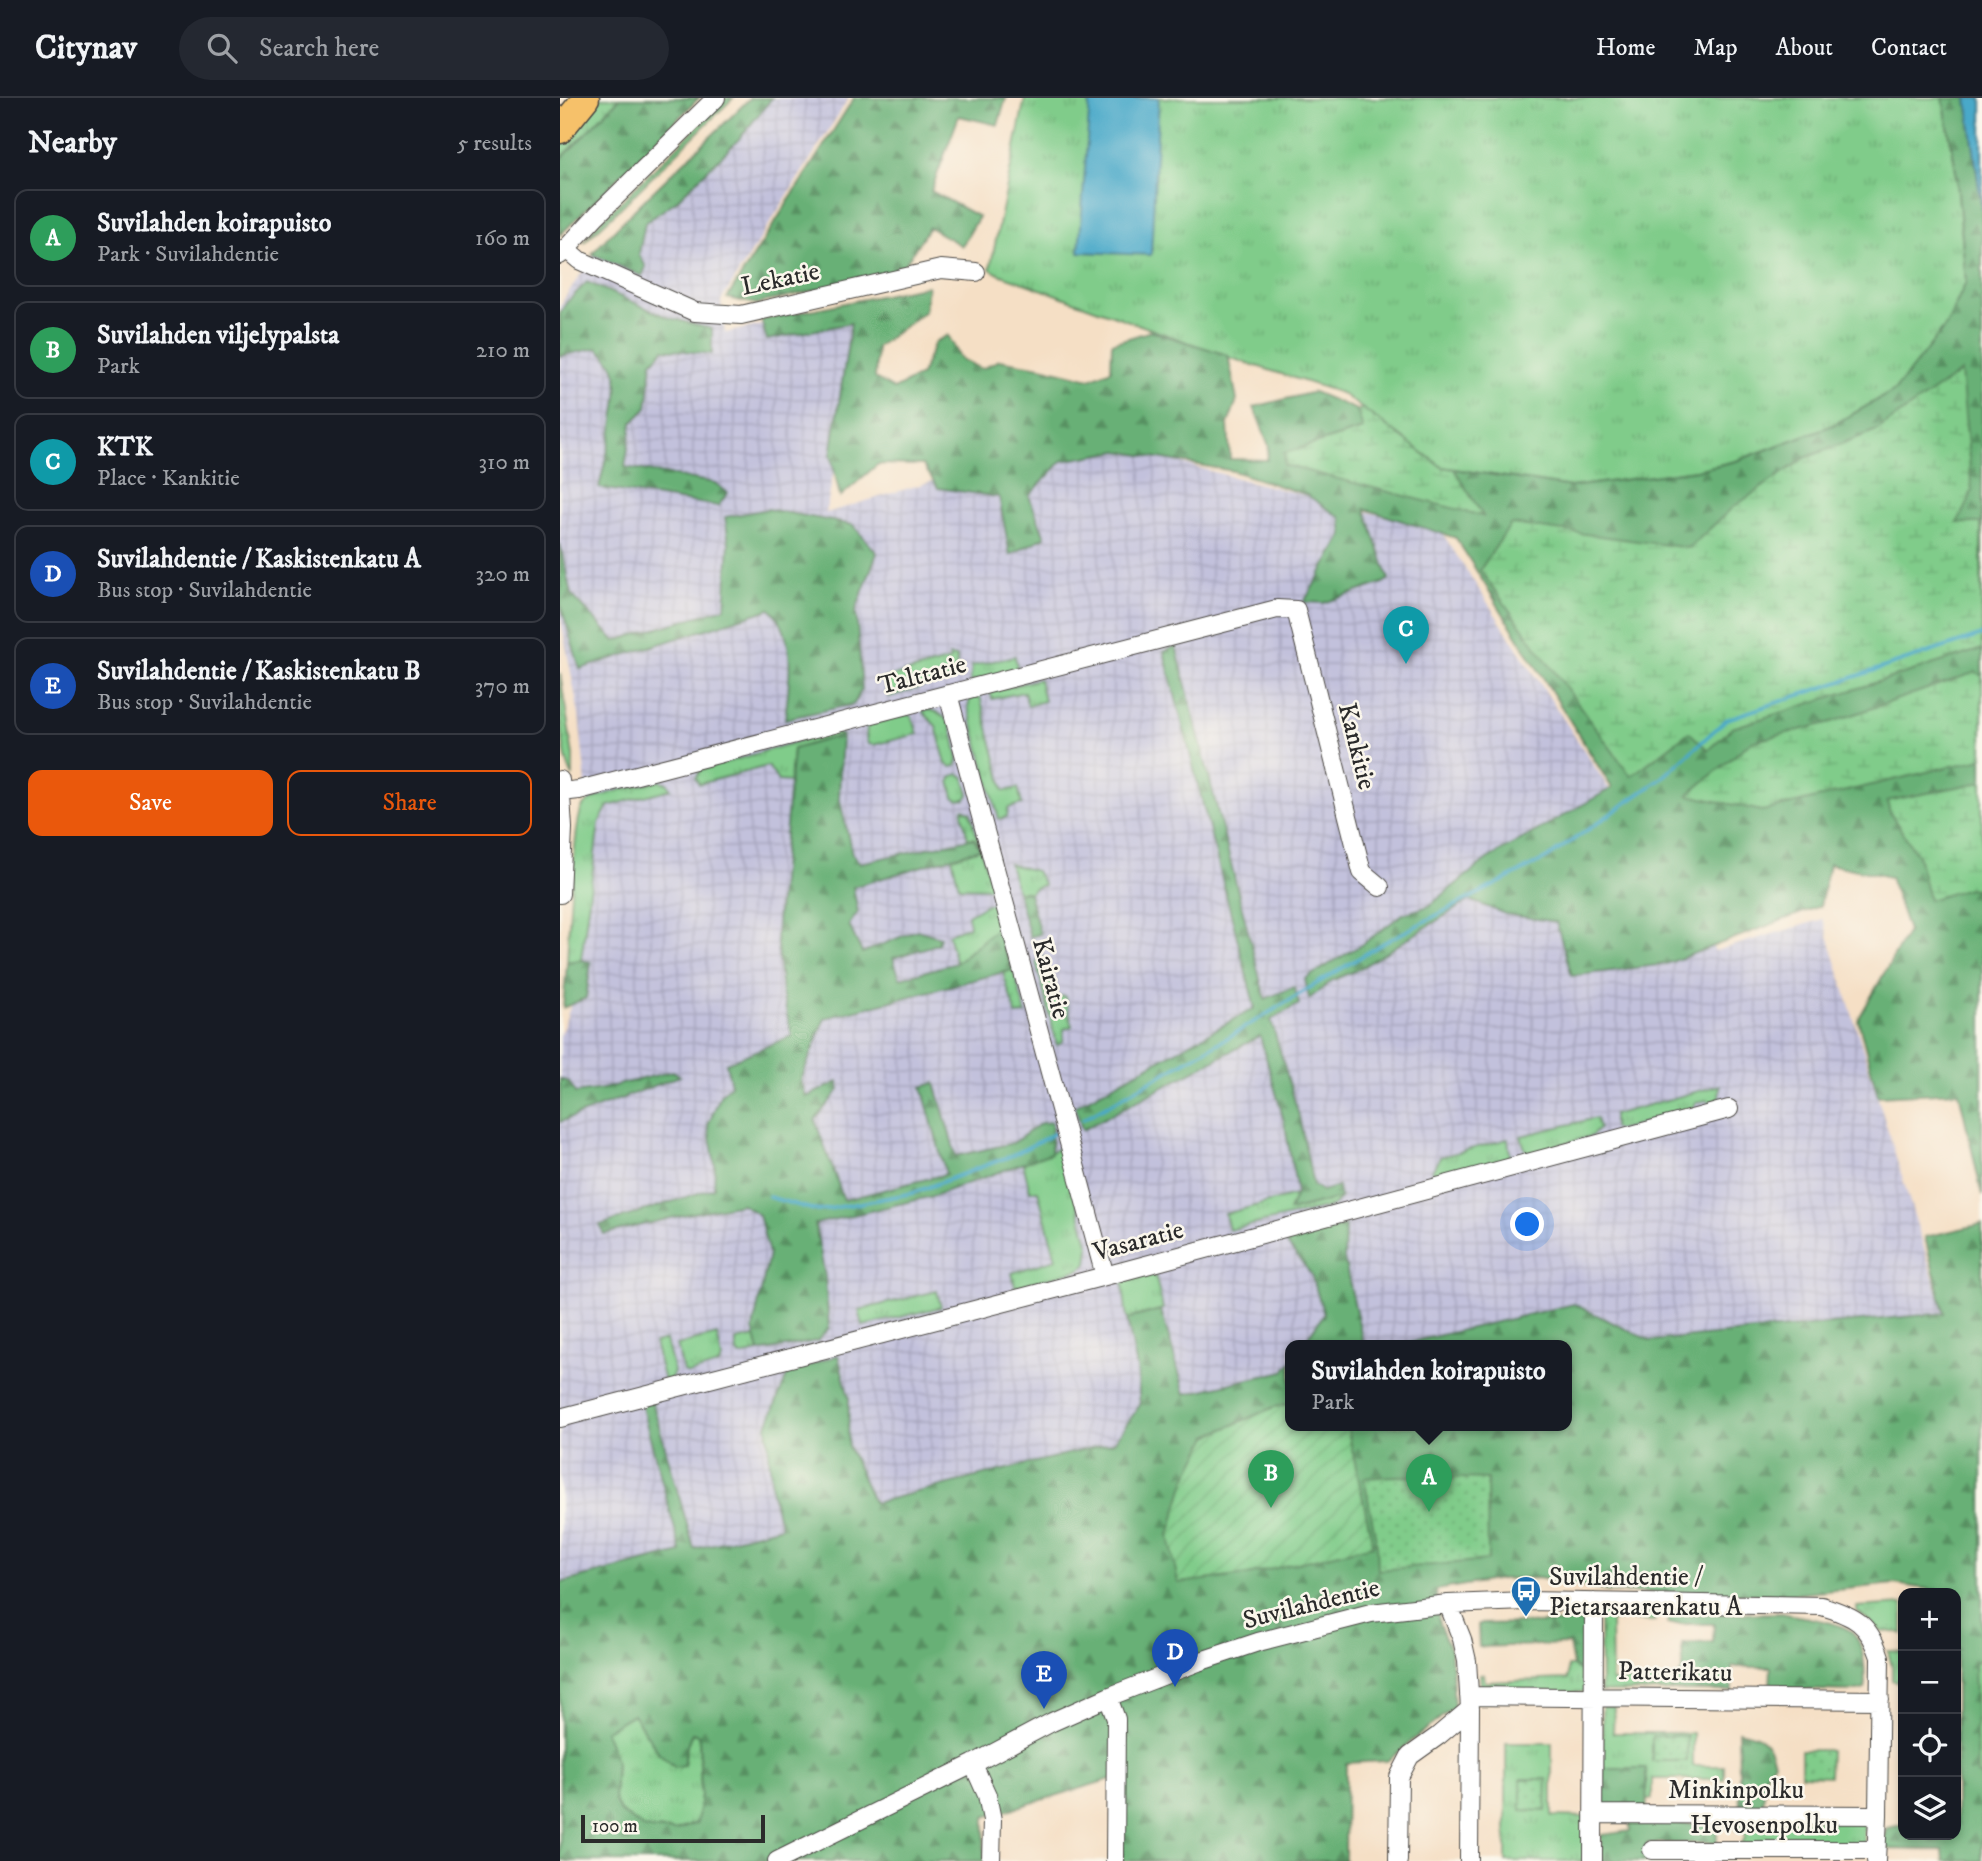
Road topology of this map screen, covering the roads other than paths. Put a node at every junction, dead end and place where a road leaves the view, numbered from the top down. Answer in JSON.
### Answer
{"nodes":[{"id":1,"x":586,"y":98,"type":"edge"},
{"id":2,"x":716,"y":98,"type":"edge"},
{"id":3,"x":560,"y":130,"type":"edge"},
{"id":4,"x":563,"y":252,"type":"edge"},
{"id":5,"x":976,"y":272,"type":"dead end"},
{"id":6,"x":1296,"y":610,"type":"joint"},
{"id":7,"x":948,"y":694,"type":"junction"},
{"id":8,"x":561,"y":786,"type":"edge"},
{"id":9,"x":1380,"y":887,"type":"dead end"},
{"id":10,"x":560,"y":894,"type":"edge"},
{"id":11,"x":1729,"y":1109,"type":"dead end"},
{"id":12,"x":1105,"y":1276,"type":"junction"},
{"id":13,"x":560,"y":1418,"type":"edge"},
{"id":14,"x":1594,"y":1602,"type":"junction"},
{"id":15,"x":1448,"y":1604,"type":"junction"},
{"id":16,"x":1594,"y":1696,"type":"junction"},
{"id":17,"x":1108,"y":1698,"type":"junction"},
{"id":18,"x":1880,"y":1700,"type":"junction"},
{"id":19,"x":1469,"y":1703,"type":"junction"},
{"id":20,"x":973,"y":1764,"type":"junction"},
{"id":21,"x":1593,"y":1814,"type":"junction"},
{"id":22,"x":1878,"y":1815,"type":"junction"},
{"id":23,"x":1653,"y":1850,"type":"dead end"},
{"id":24,"x":1876,"y":1856,"type":"edge"},
{"id":25,"x":777,"y":1861,"type":"edge"},
{"id":26,"x":991,"y":1861,"type":"edge"},
{"id":27,"x":1115,"y":1861,"type":"edge"},
{"id":28,"x":1398,"y":1861,"type":"edge"},
{"id":29,"x":1469,"y":1861,"type":"edge"},
{"id":30,"x":1593,"y":1861,"type":"edge"}],
"edges":[{"from":1,"to":3,"type":"highway"},
{"from":2,"to":4,"type":"street"},
{"from":4,"to":5,"type":"street","name":"Lekatie"},
{"from":6,"to":7,"type":"street","name":"Talttatie"},
{"from":6,"to":9,"type":"street","name":"Kankitie"},
{"from":7,"to":8,"type":"street","name":"Talttatie"},
{"from":7,"to":12,"type":"street","name":"Kairatie"},
{"from":8,"to":10,"type":"street"},
{"from":11,"to":12,"type":"street","name":"Vasaratie"},
{"from":12,"to":13,"type":"street","name":"Vasaratie"},
{"from":14,"to":15,"type":"street","name":"Suvilahdentie"},
{"from":14,"to":16,"type":"street"},
{"from":14,"to":18,"type":"street","name":"Suvilahdentie"},
{"from":15,"to":17,"type":"street","name":"Suvilahdentie"},
{"from":15,"to":19,"type":"street"},
{"from":16,"to":18,"type":"street","name":"Patterikatu"},
{"from":16,"to":19,"type":"street","name":"Patterikatu"},
{"from":16,"to":21,"type":"street"},
{"from":17,"to":20,"type":"street","name":"Suvilahdentie"},
{"from":17,"to":27,"type":"street"},
{"from":18,"to":22,"type":"street"},
{"from":19,"to":28,"type":"street"},
{"from":19,"to":29,"type":"street"},
{"from":20,"to":25,"type":"street","name":"Suvilahdentie"},
{"from":20,"to":26,"type":"street"},
{"from":21,"to":22,"type":"street","name":"Minkinpolku"},
{"from":21,"to":30,"type":"street"},
{"from":22,"to":24,"type":"street"},
{"from":23,"to":24,"type":"street","name":"Hevosenpolku"}]}
